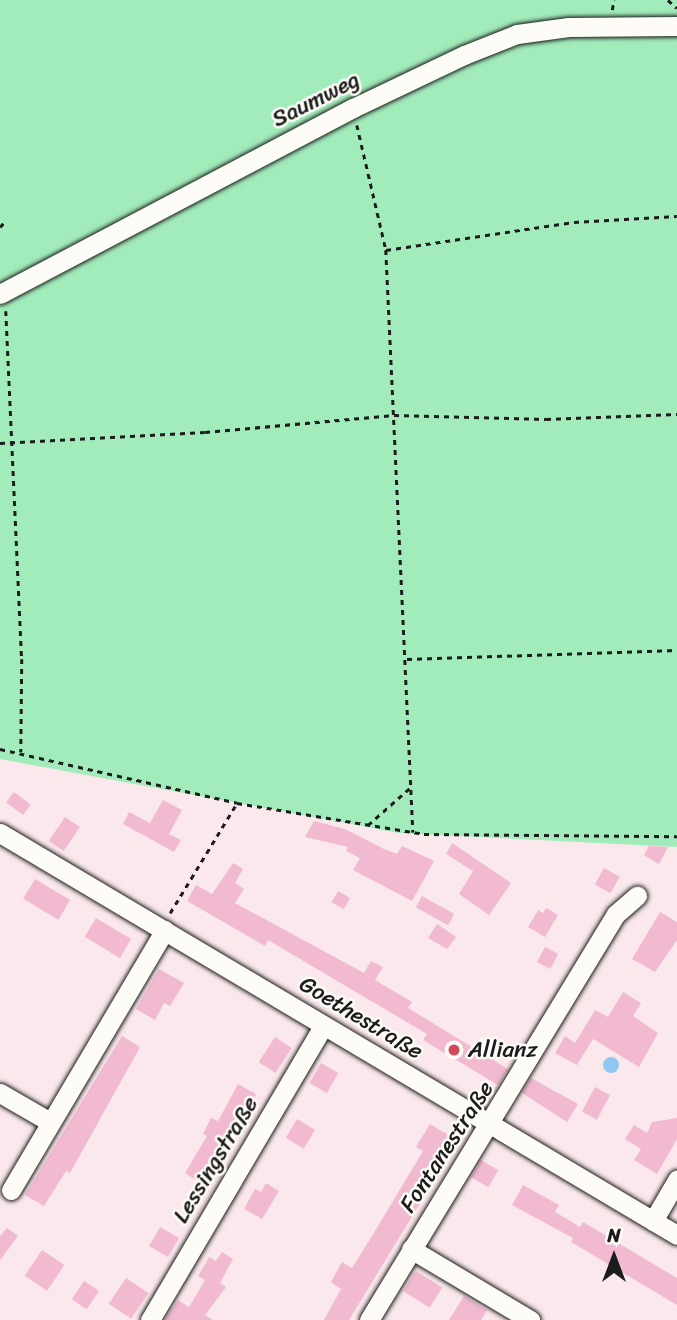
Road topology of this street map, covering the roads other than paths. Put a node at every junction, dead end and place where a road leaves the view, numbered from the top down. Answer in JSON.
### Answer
{"nodes":[{"id":1,"x":677,"y":26,"type":"edge"},
{"id":2,"x":2,"y":293,"type":"edge"},
{"id":3,"x":0,"y":833,"type":"edge"},
{"id":4,"x":637,"y":896,"type":"dead end"},
{"id":5,"x":165,"y":930,"type":"junction"},
{"id":6,"x":324,"y":1025,"type":"junction"},
{"id":7,"x":0,"y":1093,"type":"edge"},
{"id":8,"x":50,"y":1122,"type":"junction"},
{"id":9,"x":489,"y":1122,"type":"junction"},
{"id":10,"x":677,"y":1180,"type":"edge"},
{"id":11,"x":11,"y":1190,"type":"dead end"},
{"id":12,"x":653,"y":1221,"type":"junction"},
{"id":13,"x":677,"y":1235,"type":"edge"},
{"id":14,"x":411,"y":1249,"type":"junction"},
{"id":15,"x":150,"y":1320,"type":"edge"},
{"id":16,"x":369,"y":1320,"type":"edge"},
{"id":17,"x":530,"y":1320,"type":"edge"}],
"edges":[{"from":1,"to":2,"type":"street","name":"Saumweg"},
{"from":3,"to":5,"type":"street","name":"Goethestraße"},
{"from":4,"to":9,"type":"street","name":"Fontanestraße"},
{"from":5,"to":6,"type":"street","name":"Goethestraße"},
{"from":5,"to":8,"type":"street"},
{"from":6,"to":9,"type":"street","name":"Goethestraße"},
{"from":6,"to":15,"type":"street","name":"Lessingstraße"},
{"from":7,"to":8,"type":"street"},
{"from":8,"to":11,"type":"street"},
{"from":9,"to":12,"type":"street","name":"Goethestraße"},
{"from":9,"to":14,"type":"street","name":"Fontanestraße"},
{"from":10,"to":12,"type":"street"},
{"from":12,"to":13,"type":"street","name":"Goethestraße"},
{"from":14,"to":16,"type":"street","name":"Fontanestraße"},
{"from":14,"to":17,"type":"street","name":"Fontanestraße"}]}
